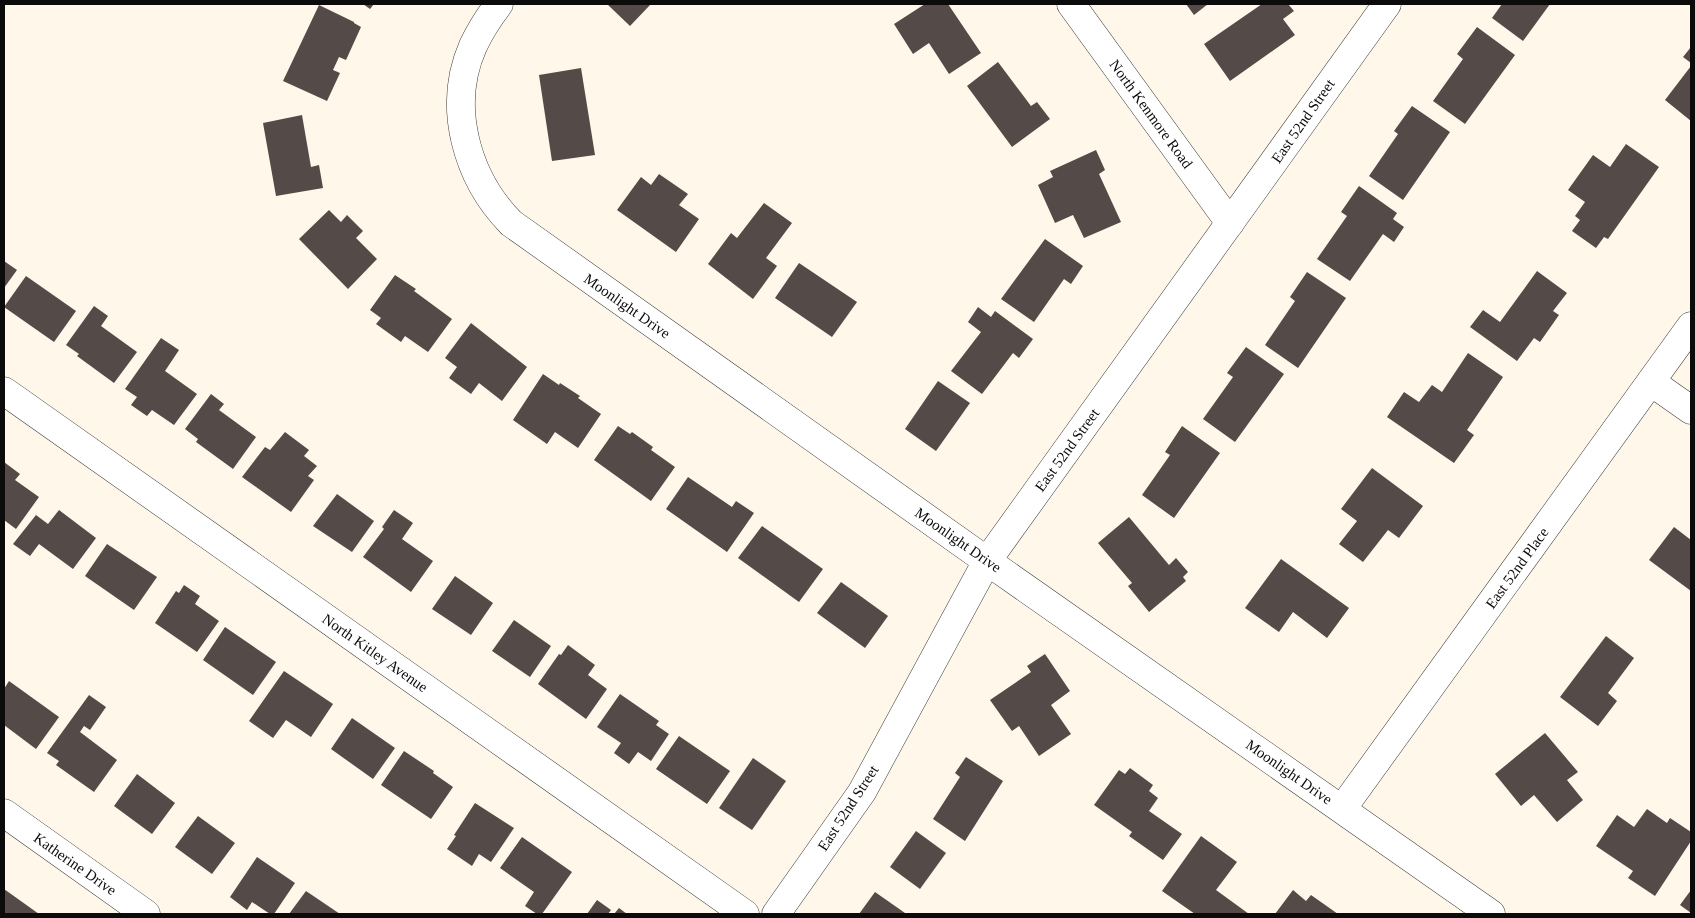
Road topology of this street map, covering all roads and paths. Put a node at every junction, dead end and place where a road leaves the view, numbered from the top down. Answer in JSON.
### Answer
{"nodes":[{"id":1,"x":499,"y":4,"type":"edge"},
{"id":2,"x":1071,"y":4,"type":"edge"},
{"id":3,"x":1387,"y":4,"type":"edge"},
{"id":4,"x":1230,"y":223,"type":"junction"},
{"id":5,"x":1691,"y":326,"type":"edge"},
{"id":6,"x":1651,"y":382,"type":"junction"},
{"id":7,"x":4,"y":391,"type":"edge"},
{"id":8,"x":1691,"y":410,"type":"edge"},
{"id":9,"x":987,"y":561,"type":"junction"},
{"id":10,"x":1342,"y":809,"type":"junction"},
{"id":11,"x":4,"y":813,"type":"edge"},
{"id":12,"x":146,"y":914,"type":"edge"},
{"id":13,"x":746,"y":914,"type":"edge"},
{"id":14,"x":776,"y":914,"type":"edge"},
{"id":15,"x":1491,"y":914,"type":"edge"}],
"edges":[{"from":1,"to":9,"type":"street","name":"Moonlight Drive"},
{"from":2,"to":4,"type":"street","name":"North Kenmore Road"},
{"from":3,"to":4,"type":"street","name":"East 52nd Street"},
{"from":4,"to":9,"type":"street","name":"East 52nd Street"},
{"from":5,"to":6,"type":"street","name":"East 52nd Place"},
{"from":6,"to":8,"type":"street"},
{"from":6,"to":10,"type":"street","name":"East 52nd Place"},
{"from":7,"to":13,"type":"street","name":"North Kitley Avenue"},
{"from":9,"to":10,"type":"street","name":"Moonlight Drive"},
{"from":9,"to":14,"type":"street","name":"East 52nd Street"},
{"from":10,"to":15,"type":"street","name":"Moonlight Drive"},
{"from":11,"to":12,"type":"street","name":"Katherine Drive"}]}
